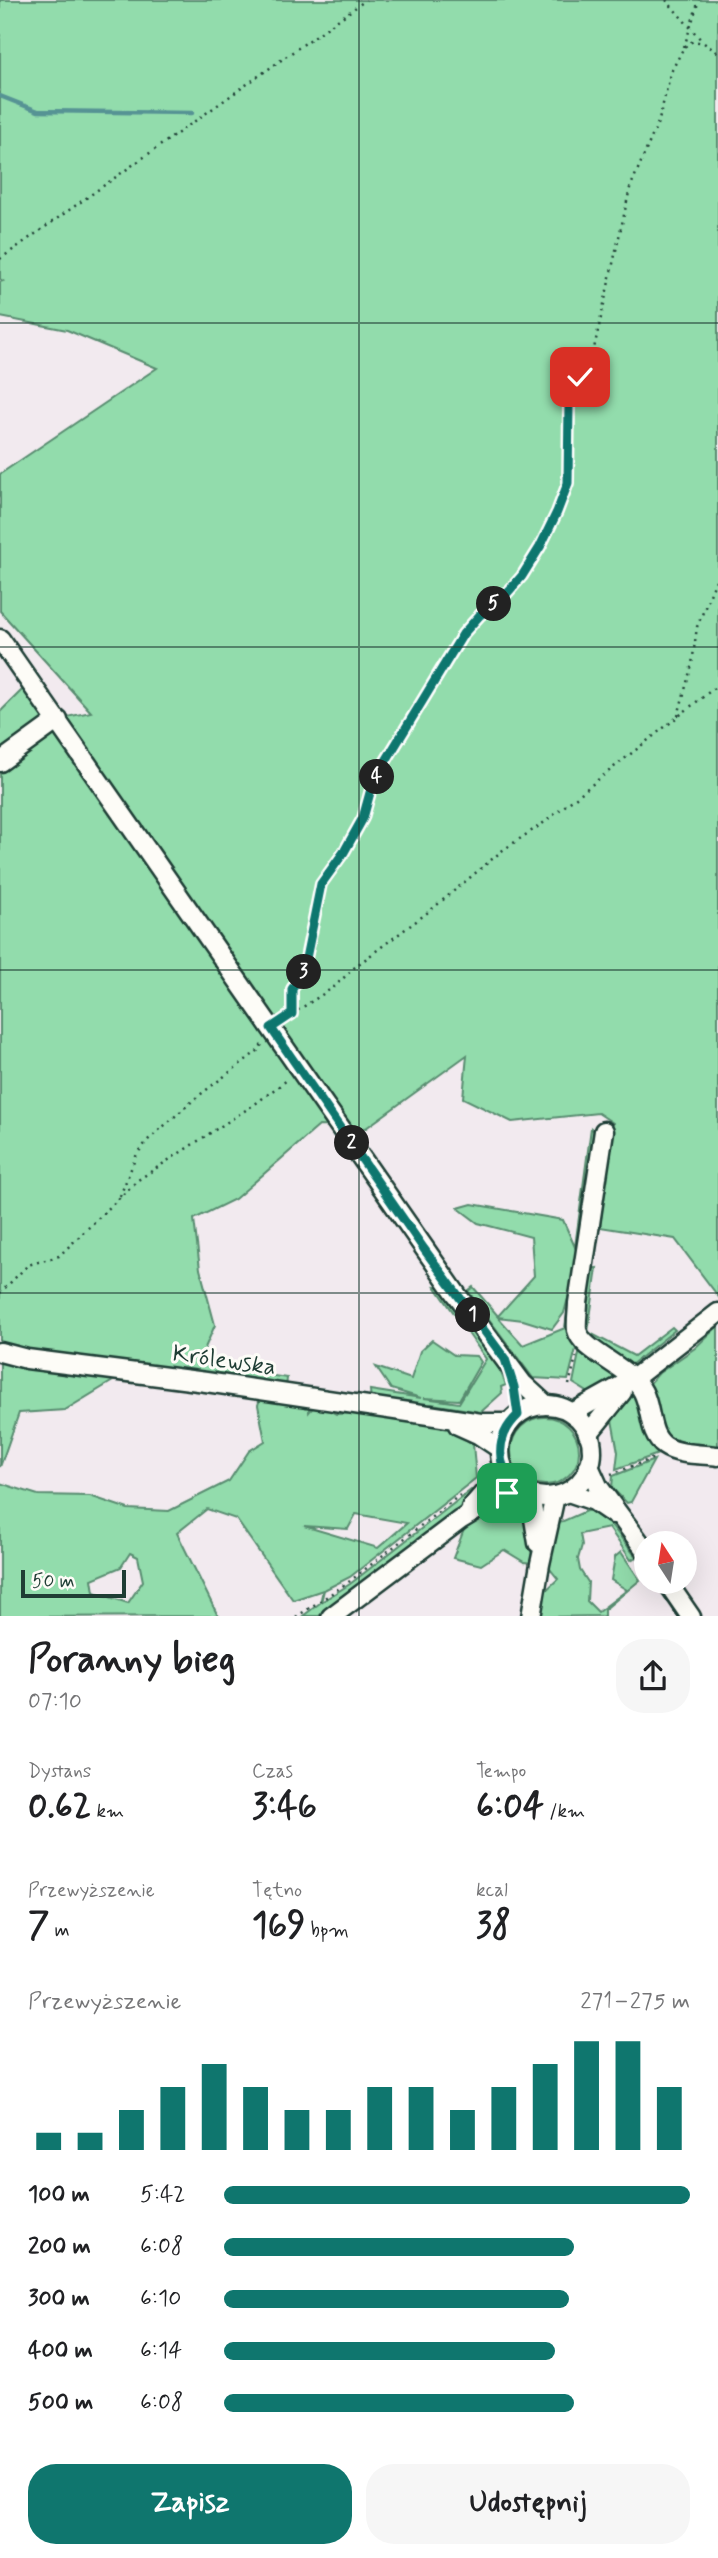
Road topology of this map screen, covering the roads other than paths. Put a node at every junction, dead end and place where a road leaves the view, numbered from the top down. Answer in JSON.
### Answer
{"nodes":[{"id":1,"x":0,"y":639,"type":"edge"},
{"id":2,"x":58,"y":720,"type":"junction"},
{"id":3,"x":0,"y":762,"type":"edge"},
{"id":4,"x":604,"y":1131,"type":"dead end"},
{"id":5,"x":718,"y":1313,"type":"edge"},
{"id":6,"x":0,"y":1352,"type":"edge"},
{"id":7,"x":505,"y":1359,"type":"junction"},
{"id":8,"x":633,"y":1380,"type":"junction"},
{"id":9,"x":546,"y":1405,"type":"junction"},
{"id":10,"x":572,"y":1413,"type":"junction"},
{"id":11,"x":442,"y":1417,"type":"junction"},
{"id":12,"x":514,"y":1419,"type":"junction"},
{"id":13,"x":588,"y":1434,"type":"junction"},
{"id":14,"x":718,"y":1456,"type":"edge"},
{"id":15,"x":501,"y":1457,"type":"junction"},
{"id":16,"x":589,"y":1466,"type":"junction"},
{"id":17,"x":525,"y":1492,"type":"junction"},
{"id":18,"x":561,"y":1494,"type":"junction"},
{"id":19,"x":460,"y":1520,"type":"junction"},
{"id":20,"x":625,"y":1522,"type":"junction"},
{"id":21,"x":634,"y":1534,"type":"edge"},
{"id":22,"x":540,"y":1564,"type":"junction"},
{"id":23,"x":675,"y":1594,"type":"edge"},
{"id":24,"x":331,"y":1616,"type":"edge"},
{"id":25,"x":531,"y":1616,"type":"edge"},
{"id":26,"x":691,"y":1616,"type":"edge"}],
"edges":[{"from":1,"to":2,"type":"street"},
{"from":2,"to":3,"type":"street"},
{"from":2,"to":7,"type":"street"},
{"from":4,"to":8,"type":"street"},
{"from":5,"to":8,"type":"street"},
{"from":6,"to":11,"type":"street","name":"Królewska"},
{"from":7,"to":9,"type":"street"},
{"from":7,"to":12,"type":"street"},
{"from":8,"to":10,"type":"street"},
{"from":8,"to":13,"type":"street"},
{"from":8,"to":14,"type":"street"},
{"from":9,"to":10,"type":"street"},
{"from":9,"to":12,"type":"street"},
{"from":10,"to":13,"type":"street"},
{"from":11,"to":12,"type":"street","name":"Królewska"},
{"from":11,"to":15,"type":"street","name":"Królewska"},
{"from":12,"to":15,"type":"street"},
{"from":13,"to":16,"type":"street"},
{"from":15,"to":17,"type":"street"},
{"from":15,"to":19,"type":"street"},
{"from":16,"to":18,"type":"street"},
{"from":16,"to":20,"type":"street"},
{"from":17,"to":18,"type":"street"},
{"from":17,"to":19,"type":"street"},
{"from":17,"to":22,"type":"street"},
{"from":18,"to":20,"type":"street"},
{"from":18,"to":22,"type":"street"},
{"from":19,"to":24,"type":"street"},
{"from":20,"to":21,"type":"street"},
{"from":22,"to":25,"type":"street"},
{"from":23,"to":26,"type":"street"}]}
